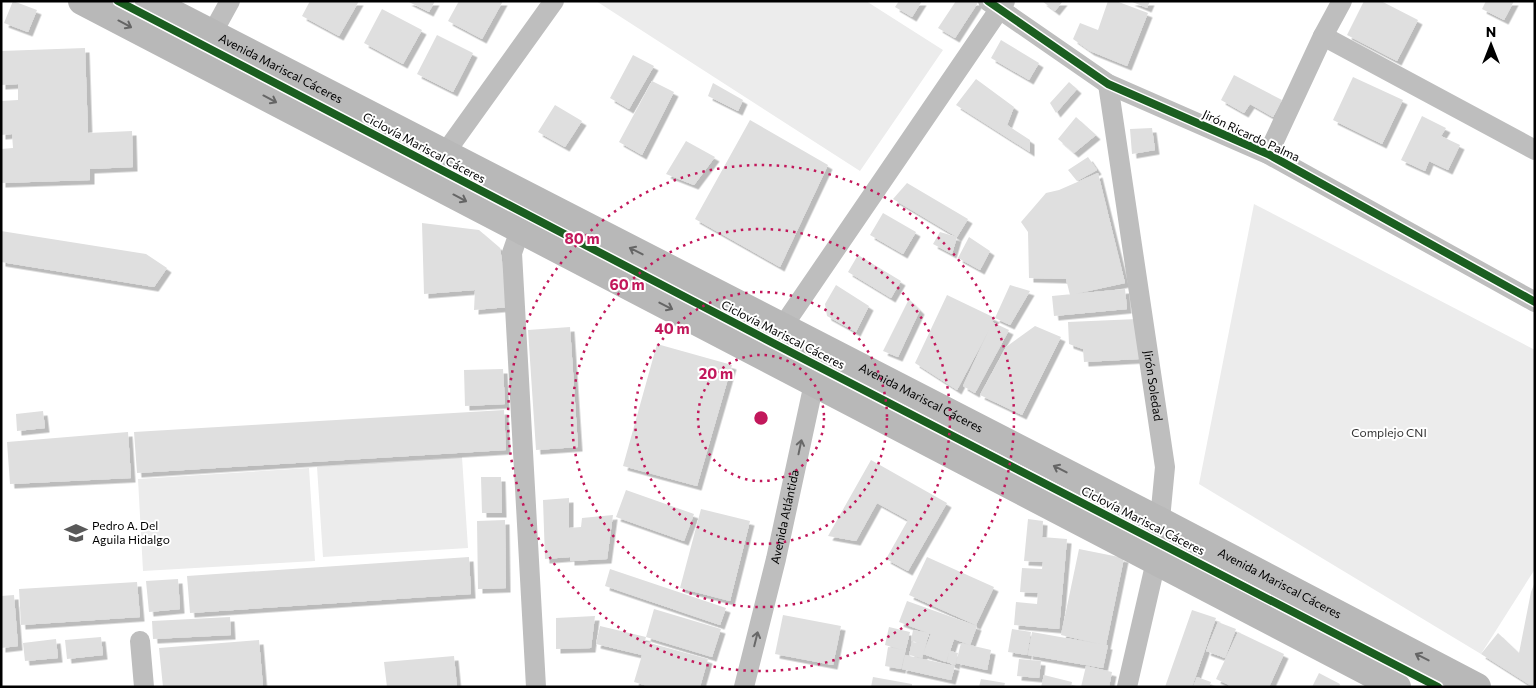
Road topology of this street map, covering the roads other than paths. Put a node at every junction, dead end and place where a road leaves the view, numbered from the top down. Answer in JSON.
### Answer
{"nodes":[{"id":1,"x":82,"y":1,"type":"edge"},
{"id":2,"x":149,"y":1,"type":"edge"},
{"id":3,"x":230,"y":1,"type":"edge"},
{"id":4,"x":554,"y":1,"type":"edge"},
{"id":5,"x":1342,"y":1,"type":"edge"},
{"id":6,"x":998,"y":4,"type":"edge"},
{"id":7,"x":212,"y":34,"type":"junction"},
{"id":8,"x":1323,"y":36,"type":"junction"},
{"id":9,"x":197,"y":61,"type":"junction"},
{"id":10,"x":1108,"y":84,"type":"junction"},
{"id":11,"x":1535,"y":150,"type":"edge"},
{"id":12,"x":445,"y":153,"type":"junction"},
{"id":13,"x":1268,"y":154,"type":"junction"},
{"id":14,"x":432,"y":184,"type":"junction"},
{"id":15,"x":520,"y":230,"type":"junction"},
{"id":16,"x":1535,"y":302,"type":"edge"},
{"id":17,"x":783,"y":326,"type":"junction"},
{"id":18,"x":824,"y":348,"type":"junction"},
{"id":19,"x":765,"y":357,"type":"junction"},
{"id":20,"x":814,"y":383,"type":"junction"},
{"id":21,"x":1160,"y":521,"type":"junction"},
{"id":22,"x":1156,"y":560,"type":"junction"},
{"id":23,"x":140,"y":641,"type":"dead end"},
{"id":24,"x":144,"y":687,"type":"edge"},
{"id":25,"x":536,"y":687,"type":"edge"},
{"id":26,"x":744,"y":687,"type":"edge"},
{"id":27,"x":1127,"y":687,"type":"edge"},
{"id":28,"x":1397,"y":687,"type":"edge"},
{"id":29,"x":1478,"y":687,"type":"edge"}],
"edges":[{"from":1,"to":9,"type":"main road","one_way":true},
{"from":2,"to":7,"type":"main road","name":"Avenida Mariscal Cáceres"},
{"from":3,"to":7,"type":"street"},
{"from":4,"to":12,"type":"street"},
{"from":5,"to":8,"type":"street"},
{"from":6,"to":10,"type":"street","name":"Jirón Ricardo Palma"},
{"from":6,"to":17,"type":"street"},
{"from":7,"to":9,"type":"street"},
{"from":7,"to":12,"type":"main road","name":"Avenida Mariscal Cáceres"},
{"from":8,"to":11,"type":"street"},
{"from":8,"to":13,"type":"street"},
{"from":9,"to":14,"type":"main road","one_way":true},
{"from":10,"to":13,"type":"street","name":"Jirón Ricardo Palma"},
{"from":10,"to":21,"type":"street","name":"Jirón Soledad"},
{"from":12,"to":14,"type":"street"},
{"from":17,"to":12,"type":"main road","name":"Avenida Mariscal Cáceres","one_way":true},
{"from":13,"to":16,"type":"street","name":"Jirón Ricardo Palma"},
{"from":14,"to":15,"type":"main road","one_way":true},
{"from":15,"to":19,"type":"main road","one_way":true},
{"from":15,"to":25,"type":"street"},
{"from":17,"to":18,"type":"main road","name":"Avenida Mariscal Cáceres"},
{"from":17,"to":19,"type":"street"},
{"from":18,"to":20,"type":"street","name":"Avenida Atlántida"},
{"from":21,"to":18,"type":"main road","name":"Avenida Mariscal Cáceres","one_way":true},
{"from":19,"to":20,"type":"main road"},
{"from":20,"to":22,"type":"main road"},
{"from":26,"to":20,"type":"street","name":"Avenida Atlántida","one_way":true},
{"from":21,"to":22,"type":"street","name":"Jirón Soledad"},
{"from":29,"to":21,"type":"main road","name":"Avenida Mariscal Cáceres","one_way":true},
{"from":22,"to":27,"type":"street","name":"Jirón Soledad"},
{"from":22,"to":28,"type":"main road"},
{"from":23,"to":24,"type":"street"}]}
